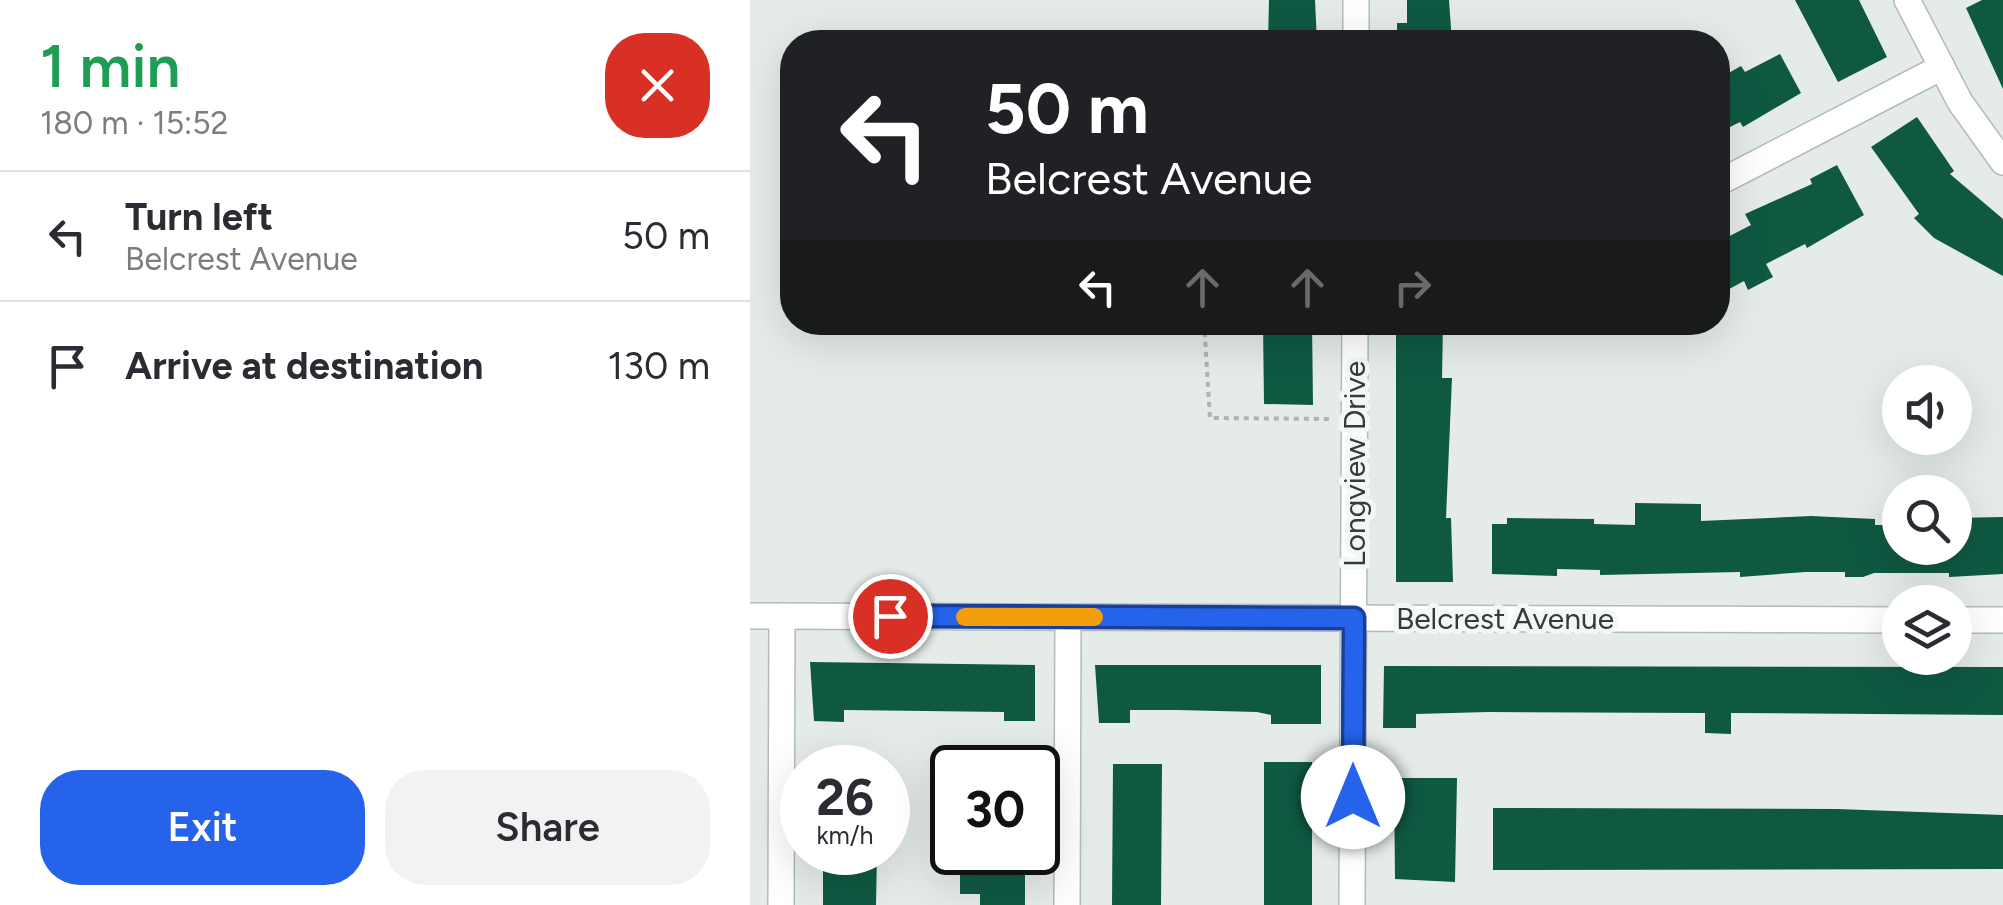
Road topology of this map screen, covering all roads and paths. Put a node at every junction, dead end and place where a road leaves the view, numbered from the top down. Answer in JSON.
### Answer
{"nodes":[{"id":1,"x":1356,"y":0,"type":"edge"},
{"id":2,"x":1907,"y":0,"type":"edge"},
{"id":3,"x":1356,"y":30,"type":"edge"},
{"id":4,"x":1942,"y":67,"type":"junction"},
{"id":5,"x":2003,"y":162,"type":"edge"},
{"id":6,"x":1730,"y":177,"type":"edge"},
{"id":7,"x":1205,"y":335,"type":"edge"},
{"id":8,"x":1354,"y":335,"type":"edge"},
{"id":9,"x":1354,"y":419,"type":"junction"},
{"id":10,"x":750,"y":616,"type":"edge"},
{"id":11,"x":782,"y":616,"type":"junction"},
{"id":12,"x":1068,"y":617,"type":"junction"},
{"id":13,"x":1354,"y":618,"type":"junction"},
{"id":14,"x":1882,"y":620,"type":"edge"},
{"id":15,"x":1972,"y":620,"type":"edge"},
{"id":16,"x":2003,"y":620,"type":"edge"},
{"id":17,"x":781,"y":905,"type":"edge"},
{"id":18,"x":1066,"y":905,"type":"edge"},
{"id":19,"x":1352,"y":905,"type":"edge"}],
"edges":[{"from":1,"to":3,"type":"street"},
{"from":2,"to":4,"type":"street"},
{"from":4,"to":5,"type":"street"},
{"from":4,"to":6,"type":"street"},
{"from":7,"to":9,"type":"path"},
{"from":8,"to":9,"type":"street","name":"Longview Drive"},
{"from":9,"to":13,"type":"street","name":"Longview Drive"},
{"from":10,"to":11,"type":"street","name":"Belcrest Avenue"},
{"from":11,"to":12,"type":"street","name":"Belcrest Avenue"},
{"from":11,"to":17,"type":"street"},
{"from":12,"to":13,"type":"street","name":"Belcrest Avenue"},
{"from":12,"to":18,"type":"street"},
{"from":13,"to":14,"type":"street","name":"Belcrest Avenue"},
{"from":13,"to":19,"type":"street","name":"Longview Drive"},
{"from":15,"to":16,"type":"street"}]}
